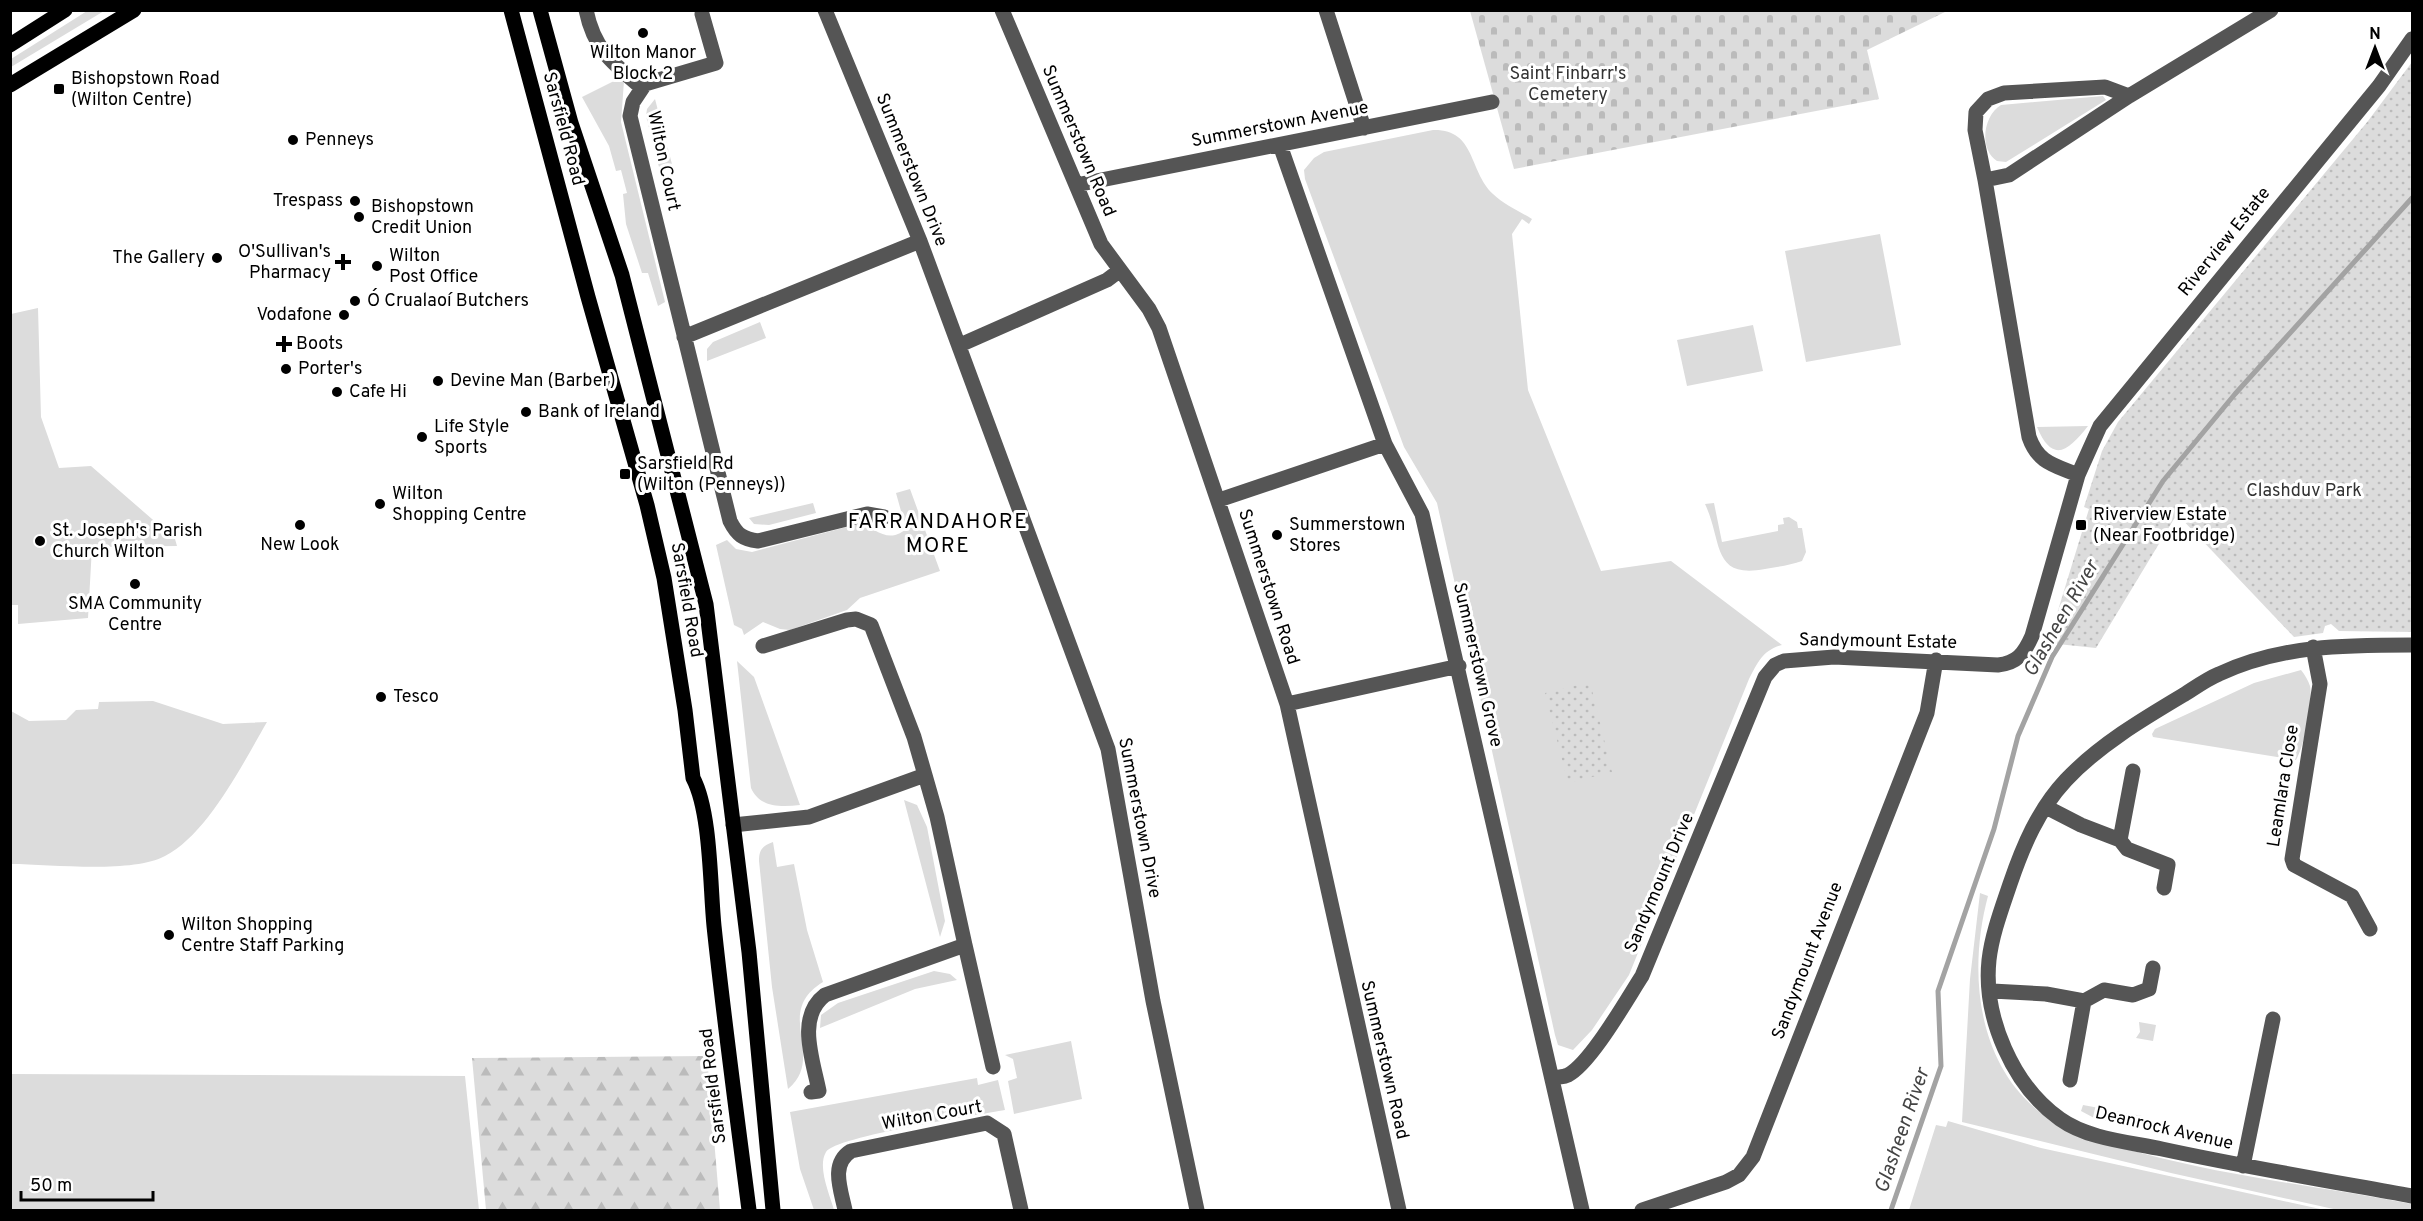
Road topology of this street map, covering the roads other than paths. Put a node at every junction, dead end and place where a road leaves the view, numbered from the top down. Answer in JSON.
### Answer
{"nodes":[{"id":1,"x":65,"y":10,"type":"edge"},
{"id":2,"x":134,"y":10,"type":"edge"},
{"id":3,"x":511,"y":10,"type":"edge"},
{"id":4,"x":540,"y":10,"type":"edge"},
{"id":5,"x":586,"y":10,"type":"edge"},
{"id":6,"x":825,"y":10,"type":"edge"},
{"id":7,"x":1002,"y":10,"type":"edge"},
{"id":8,"x":1326,"y":10,"type":"edge"},
{"id":9,"x":2271,"y":10,"type":"edge"},
{"id":10,"x":702,"y":14,"type":"dead end"},
{"id":11,"x":2412,"y":39,"type":"edge"},
{"id":12,"x":10,"y":45,"type":"edge"},
{"id":13,"x":10,"y":86,"type":"edge"},
{"id":14,"x":641,"y":87,"type":"junction"},
{"id":15,"x":2129,"y":96,"type":"junction"},
{"id":16,"x":1492,"y":102,"type":"dead end"},
{"id":17,"x":1364,"y":128,"type":"junction"},
{"id":18,"x":1280,"y":145,"type":"junction"},
{"id":19,"x":1985,"y":180,"type":"junction"},
{"id":20,"x":1076,"y":185,"type":"junction"},
{"id":21,"x":920,"y":241,"type":"junction"},
{"id":22,"x":1119,"y":271,"type":"junction"},
{"id":23,"x":684,"y":337,"type":"junction"},
{"id":24,"x":960,"y":345,"type":"junction"},
{"id":25,"x":1385,"y":444,"type":"junction"},
{"id":26,"x":2078,"y":475,"type":"junction"},
{"id":27,"x":1219,"y":500,"type":"junction"},
{"id":28,"x":884,"y":517,"type":"dead end"},
{"id":29,"x":2412,"y":645,"type":"edge"},
{"id":30,"x":763,"y":646,"type":"dead end"},
{"id":31,"x":2313,"y":647,"type":"junction"},
{"id":32,"x":1936,"y":660,"type":"junction"},
{"id":33,"x":1998,"y":665,"type":"joint"},
{"id":34,"x":1459,"y":666,"type":"junction"},
{"id":35,"x":1765,"y":677,"type":"joint"},
{"id":36,"x":1287,"y":704,"type":"junction"},
{"id":37,"x":2133,"y":771,"type":"dead end"},
{"id":38,"x":925,"y":775,"type":"junction"},
{"id":39,"x":2046,"y":807,"type":"junction"},
{"id":40,"x":733,"y":825,"type":"junction"},
{"id":41,"x":2120,"y":840,"type":"junction"},
{"id":42,"x":2164,"y":888,"type":"dead end"},
{"id":43,"x":2370,"y":928,"type":"dead end"},
{"id":44,"x":965,"y":945,"type":"junction"},
{"id":45,"x":2153,"y":968,"type":"dead end"},
{"id":46,"x":1992,"y":991,"type":"junction"},
{"id":47,"x":2084,"y":1001,"type":"junction"},
{"id":48,"x":2273,"y":1019,"type":"dead end"},
{"id":49,"x":993,"y":1066,"type":"dead end"},
{"id":50,"x":1554,"y":1078,"type":"junction"},
{"id":51,"x":2070,"y":1080,"type":"dead end"},
{"id":52,"x":811,"y":1092,"type":"dead end"},
{"id":53,"x":2243,"y":1166,"type":"junction"},
{"id":54,"x":2412,"y":1196,"type":"edge"},
{"id":55,"x":749,"y":1210,"type":"edge"},
{"id":56,"x":773,"y":1210,"type":"edge"},
{"id":57,"x":845,"y":1210,"type":"edge"},
{"id":58,"x":1021,"y":1210,"type":"edge"},
{"id":59,"x":1197,"y":1210,"type":"edge"},
{"id":60,"x":1399,"y":1210,"type":"edge"},
{"id":61,"x":1582,"y":1210,"type":"edge"},
{"id":62,"x":1642,"y":1210,"type":"edge"}],
"edges":[{"from":1,"to":12,"type":"main road"},
{"from":2,"to":13,"type":"main road"},
{"from":3,"to":55,"type":"main road","name":"Sarsfield Road"},
{"from":4,"to":40,"type":"main road","name":"Sarsfield Road"},
{"from":5,"to":14,"type":"street"},
{"from":6,"to":21,"type":"street","name":"Summerstown Drive"},
{"from":7,"to":20,"type":"street","name":"Summerstown Road"},
{"from":8,"to":17,"type":"street"},
{"from":9,"to":15,"type":"street"},
{"from":10,"to":14,"type":"street","name":"Wilton Court"},
{"from":11,"to":26,"type":"street","name":"Riverview Estate"},
{"from":14,"to":23,"type":"street","name":"Wilton Court"},
{"from":15,"to":19,"type":"street"},
{"from":15,"to":19,"type":"street"},
{"from":16,"to":17,"type":"street","name":"Summerstown Avenue"},
{"from":17,"to":18,"type":"street","name":"Summerstown Avenue"},
{"from":18,"to":20,"type":"street","name":"Summerstown Avenue"},
{"from":18,"to":25,"type":"street","name":"Summerstown Grove"},
{"from":19,"to":26,"type":"street"},
{"from":20,"to":22,"type":"street","name":"Summerstown Road"},
{"from":21,"to":23,"type":"street"},
{"from":21,"to":24,"type":"street","name":"Summerstown Drive"},
{"from":22,"to":24,"type":"street"},
{"from":22,"to":27,"type":"street","name":"Summerstown Road"},
{"from":23,"to":28,"type":"street","name":"Wilton Court"},
{"from":24,"to":59,"type":"street","name":"Summerstown Drive"},
{"from":25,"to":27,"type":"street"},
{"from":25,"to":34,"type":"street","name":"Summerstown Grove"},
{"from":26,"to":33,"type":"street","name":"Riverview Estate"},
{"from":27,"to":36,"type":"street","name":"Summerstown Road"},
{"from":29,"to":31,"type":"street","name":"Deanrock Avenue"},
{"from":30,"to":38,"type":"street"},
{"from":31,"to":39,"type":"street","name":"Deanrock Avenue"},
{"from":31,"to":43,"type":"street","name":"Leamlara Close"},
{"from":32,"to":33,"type":"street","name":"Sandymount Estate"},
{"from":32,"to":35,"type":"street","name":"Sandymount Estate"},
{"from":32,"to":62,"type":"street","name":"Sandymount Avenue"},
{"from":34,"to":36,"type":"street"},
{"from":34,"to":50,"type":"street","name":"Summerstown Grove"},
{"from":35,"to":50,"type":"street","name":"Sandymount Drive"},
{"from":36,"to":60,"type":"street","name":"Summerstown Road"},
{"from":37,"to":41,"type":"street"},
{"from":38,"to":40,"type":"street"},
{"from":38,"to":44,"type":"street"},
{"from":39,"to":41,"type":"street"},
{"from":39,"to":46,"type":"street","name":"Deanrock Avenue"},
{"from":40,"to":56,"type":"main road","name":"Sarsfield Road"},
{"from":41,"to":42,"type":"street"},
{"from":44,"to":49,"type":"street"},
{"from":44,"to":52,"type":"street"},
{"from":45,"to":47,"type":"street"},
{"from":46,"to":47,"type":"street"},
{"from":46,"to":53,"type":"street","name":"Deanrock Avenue"},
{"from":47,"to":51,"type":"street"},
{"from":48,"to":53,"type":"street"},
{"from":50,"to":61,"type":"street","name":"Summerstown Grove"},
{"from":53,"to":54,"type":"street","name":"Deanrock Avenue"},
{"from":57,"to":58,"type":"street","name":"Wilton Court"}]}
